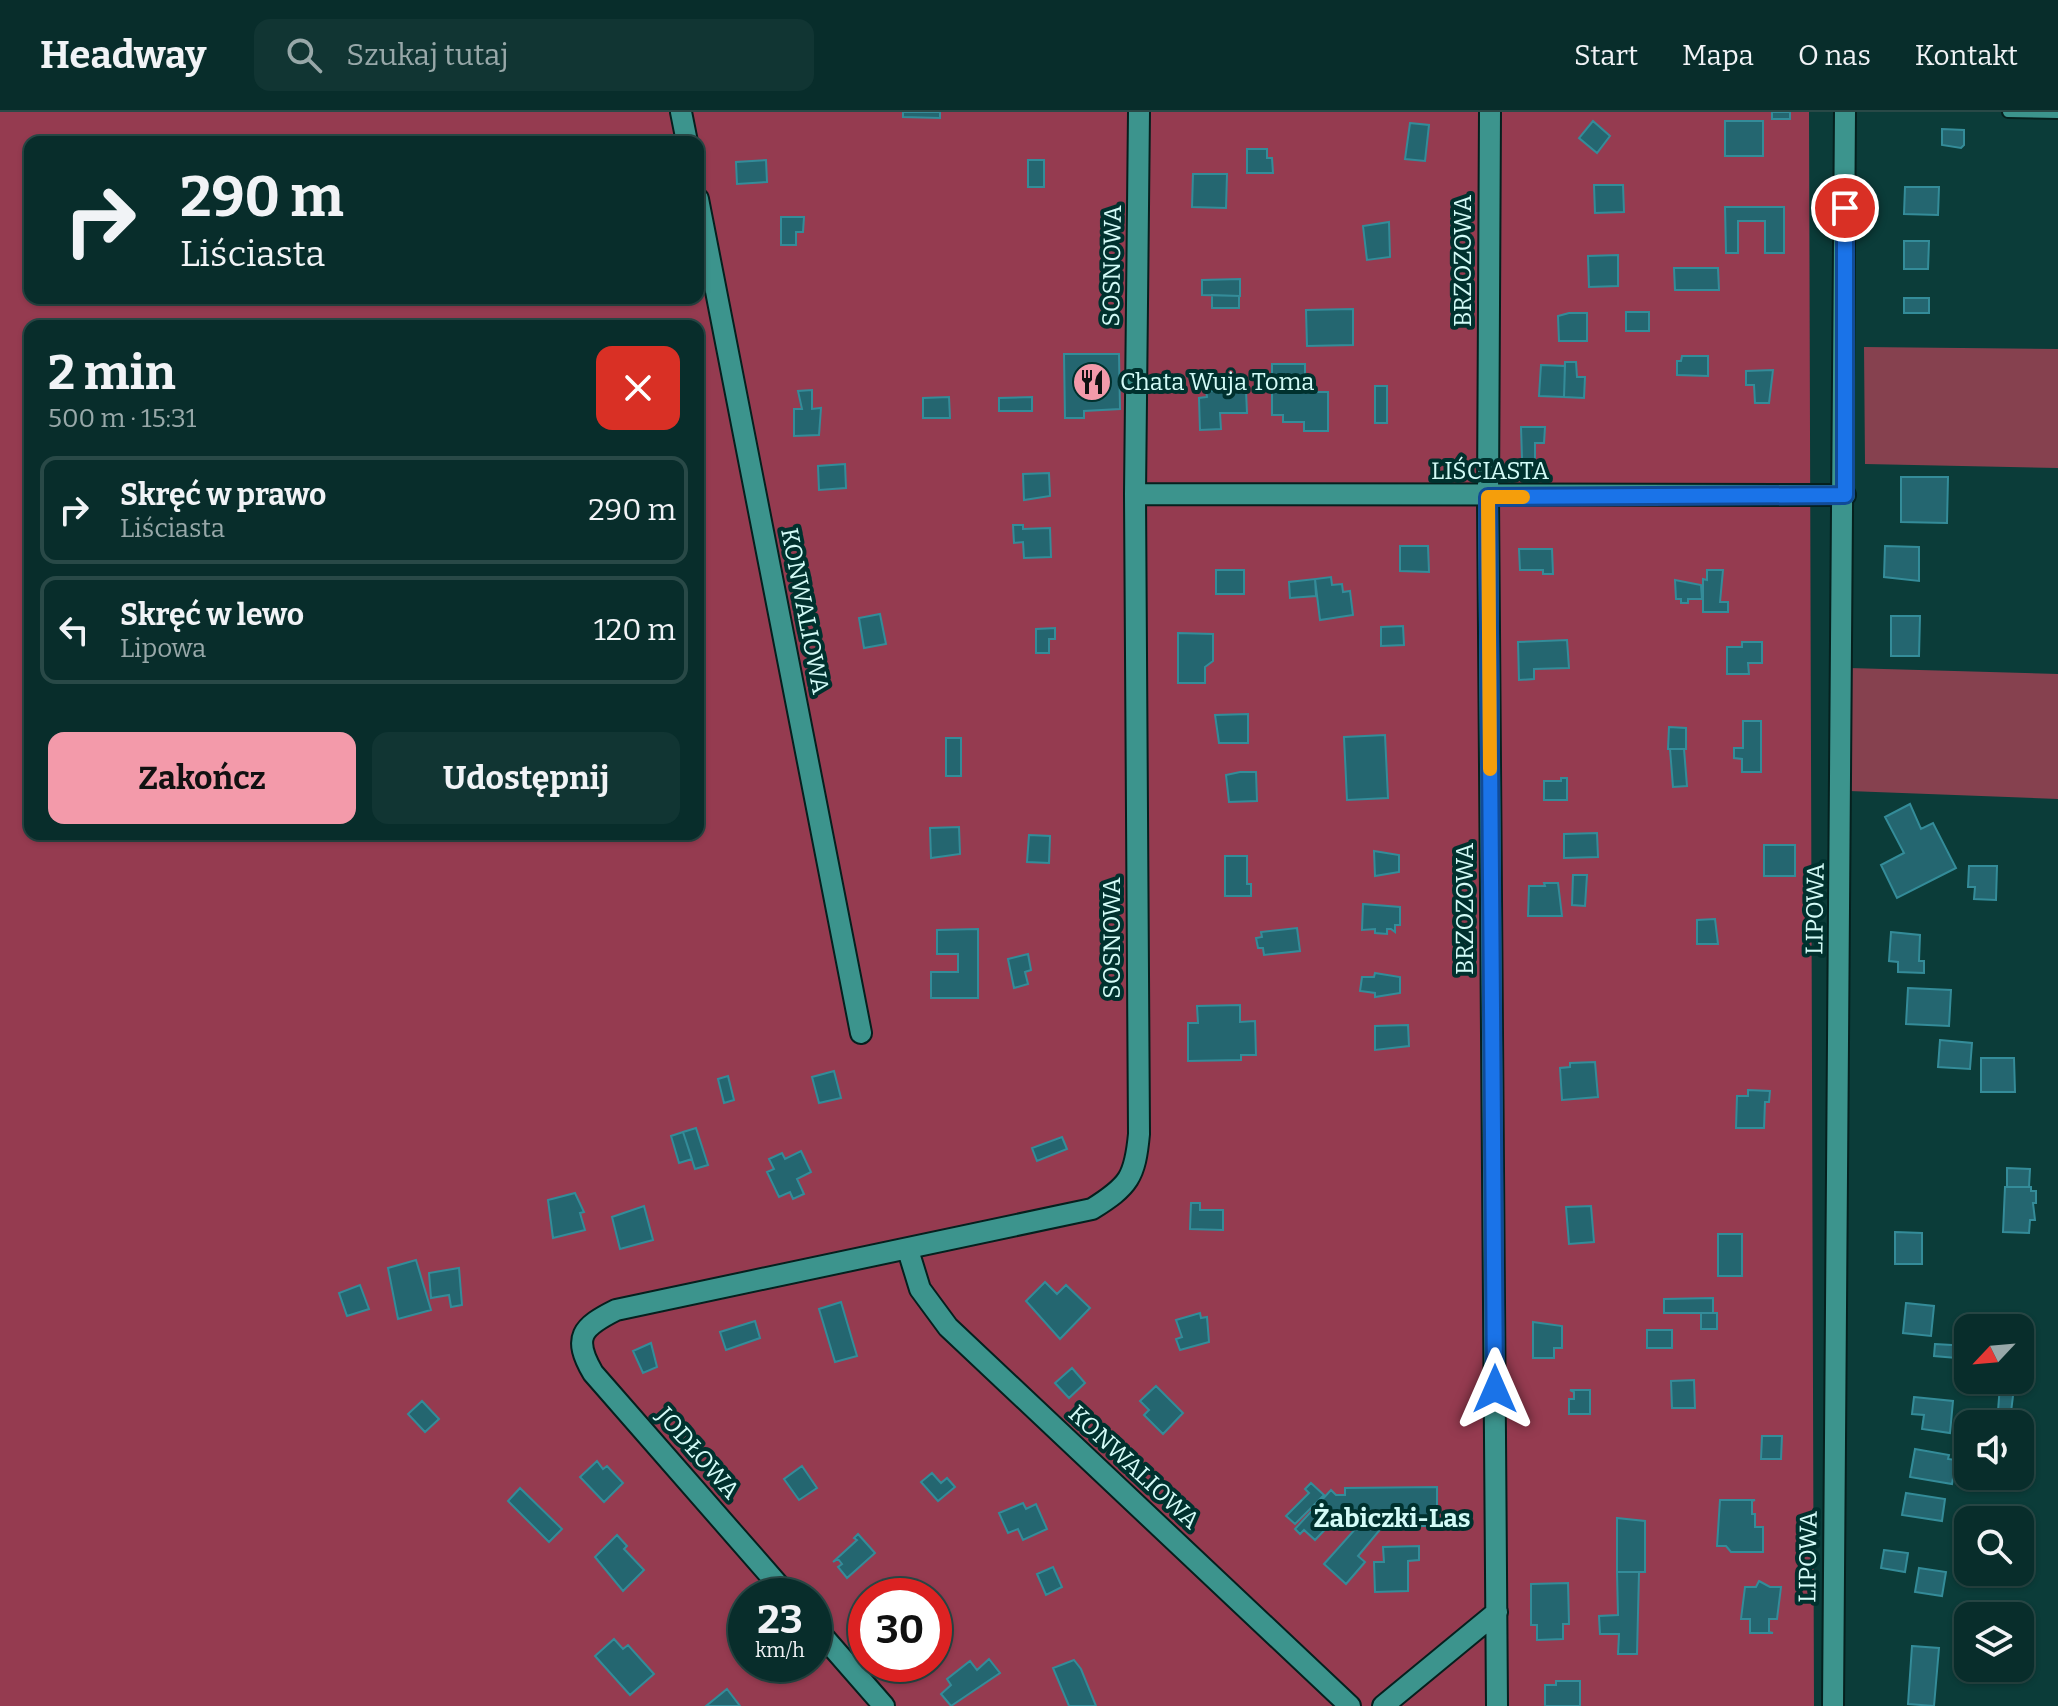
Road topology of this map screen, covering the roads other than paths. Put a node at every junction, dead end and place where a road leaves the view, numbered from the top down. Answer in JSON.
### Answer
{"nodes":[{"id":1,"x":681,"y":112,"type":"edge"},
{"id":2,"x":1139,"y":112,"type":"edge"},
{"id":3,"x":1490,"y":112,"type":"edge"},
{"id":4,"x":1845,"y":112,"type":"edge"},
{"id":5,"x":2008,"y":112,"type":"edge"},
{"id":6,"x":2058,"y":113,"type":"edge"},
{"id":7,"x":686,"y":136,"type":"edge"},
{"id":8,"x":704,"y":230,"type":"edge"},
{"id":9,"x":1135,"y":494,"type":"junction"},
{"id":10,"x":1845,"y":495,"type":"junction"},
{"id":11,"x":1488,"y":497,"type":"junction"},
{"id":12,"x":861,"y":1033,"type":"dead end"},
{"id":13,"x":908,"y":1250,"type":"junction"},
{"id":14,"x":581,"y":1339,"type":"joint"},
{"id":15,"x":772,"y":1578,"type":"edge"},
{"id":16,"x":1497,"y":1612,"type":"junction"},
{"id":17,"x":832,"y":1647,"type":"edge"},
{"id":18,"x":884,"y":1706,"type":"edge"},
{"id":19,"x":1350,"y":1706,"type":"edge"},
{"id":20,"x":1383,"y":1706,"type":"edge"},
{"id":21,"x":1497,"y":1706,"type":"edge"},
{"id":22,"x":1833,"y":1706,"type":"edge"}],
"edges":[{"from":1,"to":7,"type":"street"},
{"from":2,"to":9,"type":"street","name":"SOSNOWA"},
{"from":3,"to":11,"type":"street","name":"BRZOZOWA"},
{"from":4,"to":10,"type":"street","name":"LIPOWA"},
{"from":5,"to":6,"type":"lane"},
{"from":8,"to":12,"type":"street","name":"KONWALIOWA"},
{"from":9,"to":11,"type":"street","name":"LIŚCIASTA"},
{"from":9,"to":13,"type":"street","name":"SOSNOWA"},
{"from":10,"to":11,"type":"street","name":"LIŚCIASTA"},
{"from":10,"to":22,"type":"street","name":"LIPOWA"},
{"from":11,"to":16,"type":"street","name":"BRZOZOWA"},
{"from":13,"to":14,"type":"street","name":"SOSNOWA"},
{"from":13,"to":19,"type":"street","name":"KONWALIOWA"},
{"from":14,"to":15,"type":"street","name":"JODŁOWA"},
{"from":16,"to":20,"type":"street"},
{"from":16,"to":21,"type":"street","name":"BRZOZOWA"},
{"from":17,"to":18,"type":"street"}]}
